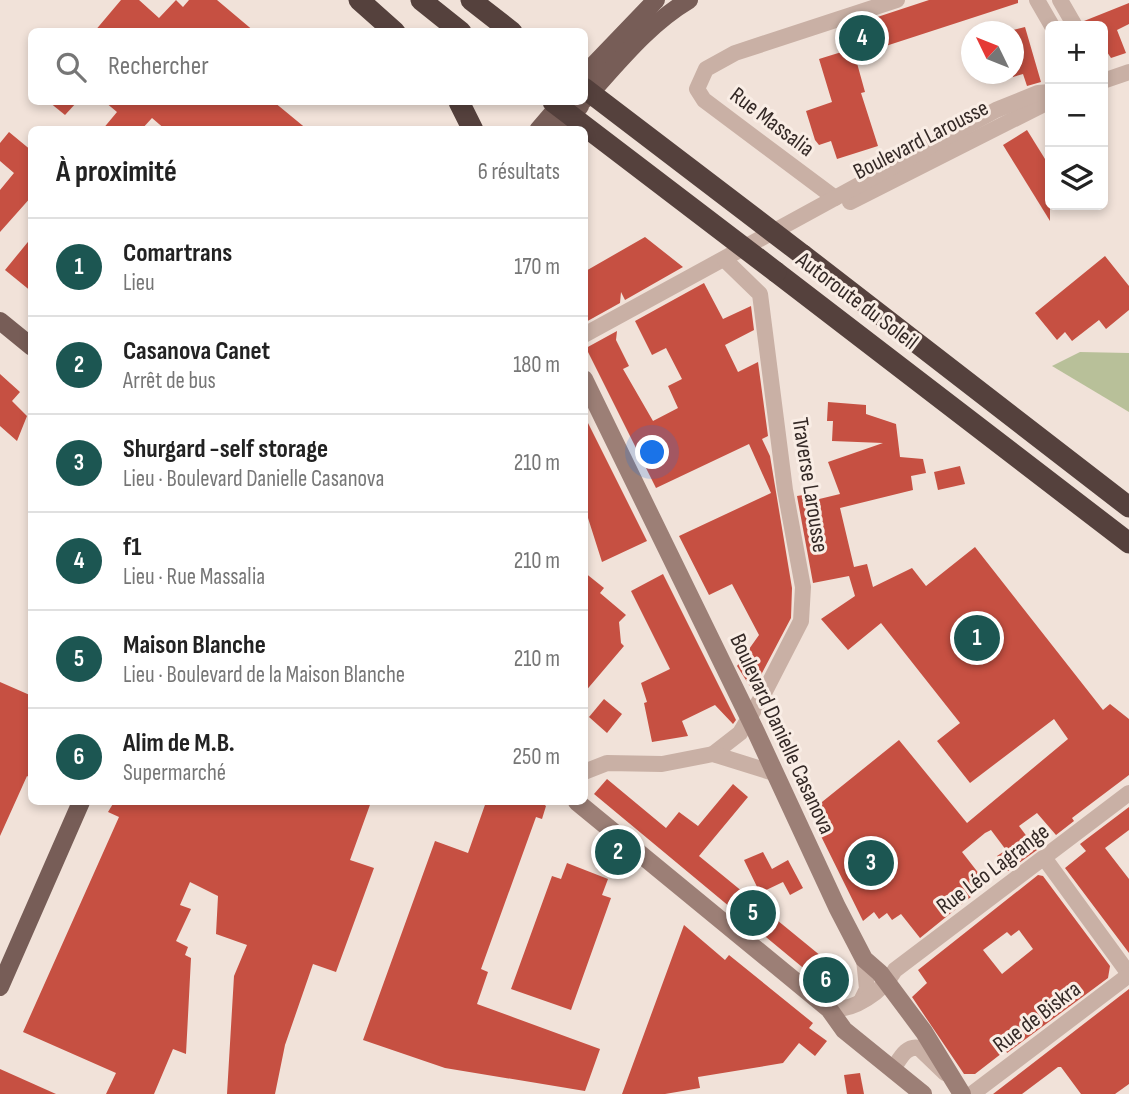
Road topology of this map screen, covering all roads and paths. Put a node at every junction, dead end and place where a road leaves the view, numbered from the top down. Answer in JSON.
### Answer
{"nodes":[{"id":1,"x":359,"y":0,"type":"edge"},
{"id":2,"x":421,"y":0,"type":"edge"},
{"id":3,"x":471,"y":0,"type":"edge"},
{"id":4,"x":656,"y":0,"type":"edge"},
{"id":5,"x":689,"y":0,"type":"edge"},
{"id":6,"x":897,"y":0,"type":"edge"},
{"id":7,"x":1037,"y":0,"type":"edge"},
{"id":8,"x":1060,"y":0,"type":"edge"},
{"id":9,"x":1049,"y":21,"type":"edge"},
{"id":10,"x":1071,"y":21,"type":"edge"},
{"id":11,"x":390,"y":28,"type":"edge"},
{"id":12,"x":456,"y":28,"type":"edge"},
{"id":13,"x":507,"y":28,"type":"edge"},
{"id":14,"x":588,"y":70,"type":"edge"},
{"id":15,"x":1129,"y":72,"type":"edge"},
{"id":16,"x":1108,"y":78,"type":"edge"},
{"id":17,"x":588,"y":91,"type":"edge"},
{"id":18,"x":1045,"y":92,"type":"edge"},
{"id":19,"x":588,"y":97,"type":"edge"},
{"id":20,"x":460,"y":105,"type":"edge"},
{"id":21,"x":556,"y":105,"type":"edge"},
{"id":22,"x":559,"y":105,"type":"edge"},
{"id":23,"x":581,"y":105,"type":"edge"},
{"id":24,"x":1045,"y":105,"type":"edge"},
{"id":25,"x":471,"y":126,"type":"edge"},
{"id":26,"x":541,"y":126,"type":"edge"},
{"id":27,"x":562,"y":126,"type":"edge"},
{"id":28,"x":584,"y":126,"type":"edge"},
{"id":29,"x":588,"y":129,"type":"edge"},
{"id":30,"x":835,"y":198,"type":"junction"},
{"id":31,"x":811,"y":212,"type":"junction"},
{"id":32,"x":725,"y":260,"type":"junction"},
{"id":33,"x":0,"y":321,"type":"edge"},
{"id":34,"x":588,"y":333,"type":"edge"},
{"id":35,"x":28,"y":344,"type":"edge"},
{"id":36,"x":588,"y":387,"type":"edge"},
{"id":37,"x":1129,"y":507,"type":"edge"},
{"id":38,"x":1129,"y":543,"type":"edge"},
{"id":39,"x":749,"y":719,"type":"junction"},
{"id":40,"x":713,"y":754,"type":"junction"},
{"id":41,"x":588,"y":770,"type":"edge"},
{"id":42,"x":774,"y":773,"type":"junction"},
{"id":43,"x":1129,"y":793,"type":"edge"},
{"id":44,"x":79,"y":805,"type":"edge"},
{"id":45,"x":581,"y":805,"type":"edge"},
{"id":46,"x":1045,"y":859,"type":"junction"},
{"id":47,"x":864,"y":959,"type":"junction"},
{"id":48,"x":1129,"y":974,"type":"edge"},
{"id":49,"x":887,"y":984,"type":"junction"},
{"id":50,"x":0,"y":987,"type":"edge"},
{"id":51,"x":861,"y":1001,"type":"junction"},
{"id":52,"x":829,"y":1009,"type":"junction"},
{"id":53,"x":892,"y":1069,"type":"junction"},
{"id":54,"x":909,"y":1082,"type":"junction"},
{"id":55,"x":958,"y":1088,"type":"edge"},
{"id":56,"x":923,"y":1094,"type":"edge"},
{"id":57,"x":932,"y":1094,"type":"edge"},
{"id":58,"x":972,"y":1094,"type":"edge"}],
"edges":[{"from":1,"to":11,"type":"highway"},
{"from":2,"to":12,"type":"highway"},
{"from":3,"to":13,"type":"highway"},
{"from":4,"to":14,"type":"main road"},
{"from":5,"to":19,"type":"main road"},
{"from":6,"to":30,"type":"street","name":"Rue Massalia"},
{"from":7,"to":9,"type":"street"},
{"from":8,"to":10,"type":"street"},
{"from":15,"to":16,"type":"street"},
{"from":17,"to":37,"type":"highway","name":"Autoroute du Soleil","bridge":true},
{"from":18,"to":30,"type":"street","name":"Boulevard Larousse"},
{"from":20,"to":25,"type":"highway"},
{"from":21,"to":28,"type":"highway","name":"Autoroute du Soleil","bridge":true},
{"from":22,"to":26,"type":"main road"},
{"from":23,"to":27,"type":"main road"},
{"from":24,"to":31,"type":"street","name":"Boulevard Larousse"},
{"from":29,"to":38,"type":"highway","name":"Autoroute du Soleil","bridge":true},
{"from":30,"to":31,"type":"street","name":"Boulevard Larousse"},
{"from":31,"to":32,"type":"street","name":"Boulevard Larousse"},
{"from":32,"to":34,"type":"street","name":"Boulevard Larousse"},
{"from":32,"to":39,"type":"street","name":"Traverse Larousse"},
{"from":33,"to":35,"type":"main road"},
{"from":36,"to":39,"type":"street","name":"Boulevard Danielle Casanova"},
{"from":39,"to":40,"type":"street","name":"Traverse Larousse"},
{"from":39,"to":42,"type":"street","name":"Boulevard Danielle Casanova"},
{"from":40,"to":41,"type":"street"},
{"from":40,"to":42,"type":"street"},
{"from":42,"to":47,"type":"street","name":"Boulevard Danielle Casanova"},
{"from":43,"to":46,"type":"street","name":"Rue Léo Lagrange"},
{"from":44,"to":50,"type":"main road"},
{"from":45,"to":52,"type":"street"},
{"from":46,"to":48,"type":"street"},
{"from":46,"to":49,"type":"street","name":"Rue Léo Lagrange"},
{"from":47,"to":49,"type":"street","name":"Boulevard Danielle Casanova"},
{"from":47,"to":51,"type":"street"},
{"from":48,"to":58,"type":"street","name":"Rue de Biskra"},
{"from":49,"to":51,"type":"street","name":"Rue Léo Lagrange"},
{"from":49,"to":55,"type":"street","name":"Boulevard Danielle Casanova"},
{"from":51,"to":52,"type":"street","name":"Rue Léo Lagrange"},
{"from":52,"to":53,"type":"street"},
{"from":53,"to":54,"type":"street"},
{"from":53,"to":55,"type":"street"},
{"from":54,"to":56,"type":"street"},
{"from":54,"to":57,"type":"street"}]}
